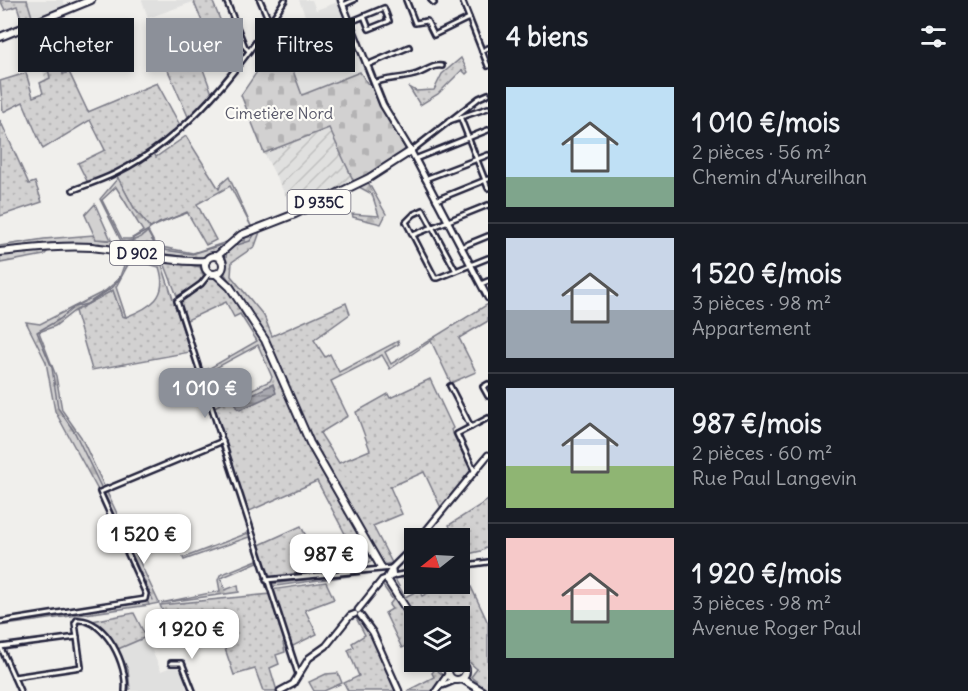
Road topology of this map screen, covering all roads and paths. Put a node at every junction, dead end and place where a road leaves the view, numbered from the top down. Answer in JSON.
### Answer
{"nodes":[{"id":1,"x":91,"y":0,"type":"edge"},
{"id":2,"x":226,"y":0,"type":"edge"},
{"id":3,"x":260,"y":0,"type":"edge"},
{"id":4,"x":285,"y":0,"type":"edge"},
{"id":5,"x":354,"y":0,"type":"edge"},
{"id":6,"x":406,"y":0,"type":"edge"},
{"id":7,"x":462,"y":0,"type":"edge"},
{"id":8,"x":342,"y":2,"type":"edge"},
{"id":9,"x":364,"y":16,"type":"junction"},
{"id":10,"x":268,"y":18,"type":"edge"},
{"id":11,"x":273,"y":18,"type":"edge"},
{"id":12,"x":348,"y":18,"type":"edge"},
{"id":13,"x":469,"y":18,"type":"junction"},
{"id":14,"x":355,"y":20,"type":"edge"},
{"id":15,"x":355,"y":35,"type":"edge"},
{"id":16,"x":0,"y":37,"type":"edge"},
{"id":17,"x":255,"y":43,"type":"edge"},
{"id":18,"x":409,"y":47,"type":"dead end"},
{"id":19,"x":488,"y":48,"type":"edge"},
{"id":20,"x":249,"y":51,"type":"junction"},
{"id":21,"x":482,"y":51,"type":"junction"},
{"id":22,"x":367,"y":65,"type":"junction"},
{"id":23,"x":442,"y":66,"type":"dead end"},
{"id":24,"x":488,"y":66,"type":"edge"},
{"id":25,"x":374,"y":83,"type":"junction"},
{"id":26,"x":488,"y":94,"type":"edge"},
{"id":27,"x":488,"y":108,"type":"edge"},
{"id":28,"x":461,"y":118,"type":"junction"},
{"id":29,"x":449,"y":121,"type":"junction"},
{"id":30,"x":488,"y":130,"type":"edge"},
{"id":31,"x":469,"y":138,"type":"junction"},
{"id":32,"x":411,"y":151,"type":"junction"},
{"id":33,"x":488,"y":155,"type":"edge"},
{"id":34,"x":414,"y":159,"type":"junction"},
{"id":35,"x":477,"y":159,"type":"junction"},
{"id":36,"x":118,"y":172,"type":"junction"},
{"id":37,"x":116,"y":177,"type":"dead end"},
{"id":38,"x":425,"y":179,"type":"junction"},
{"id":39,"x":487,"y":180,"type":"edge"},
{"id":40,"x":488,"y":188,"type":"edge"},
{"id":41,"x":73,"y":190,"type":"dead end"},
{"id":42,"x":436,"y":200,"type":"junction"},
{"id":43,"x":488,"y":205,"type":"edge"},
{"id":44,"x":447,"y":221,"type":"junction"},
{"id":45,"x":432,"y":227,"type":"junction"},
{"id":46,"x":413,"y":235,"type":"junction"},
{"id":47,"x":488,"y":236,"type":"edge"},
{"id":48,"x":461,"y":247,"type":"junction"},
{"id":49,"x":0,"y":252,"type":"edge"},
{"id":50,"x":219,"y":258,"type":"junction"},
{"id":51,"x":488,"y":258,"type":"edge"},
{"id":52,"x":471,"y":265,"type":"junction"},
{"id":53,"x":212,"y":269,"type":"junction"},
{"id":54,"x":456,"y":271,"type":"junction"},
{"id":55,"x":488,"y":281,"type":"edge"},
{"id":56,"x":481,"y":284,"type":"junction"},
{"id":57,"x":488,"y":298,"type":"edge"},
{"id":58,"x":488,"y":384,"type":"edge"},
{"id":59,"x":450,"y":386,"type":"dead end"},
{"id":60,"x":488,"y":396,"type":"edge"},
{"id":61,"x":488,"y":418,"type":"edge"},
{"id":62,"x":471,"y":427,"type":"junction"},
{"id":63,"x":223,"y":441,"type":"junction"},
{"id":64,"x":488,"y":455,"type":"edge"},
{"id":65,"x":475,"y":472,"type":"junction"},
{"id":66,"x":428,"y":528,"type":"edge"},
{"id":67,"x":404,"y":556,"type":"edge"},
{"id":68,"x":488,"y":562,"type":"edge"},
{"id":69,"x":470,"y":564,"type":"edge"},
{"id":70,"x":381,"y":567,"type":"dead end"},
{"id":71,"x":392,"y":568,"type":"junction"},
{"id":72,"x":404,"y":574,"type":"edge"},
{"id":73,"x":390,"y":578,"type":"junction"},
{"id":74,"x":266,"y":580,"type":"junction"},
{"id":75,"x":406,"y":606,"type":"edge"},
{"id":76,"x":358,"y":613,"type":"junction"},
{"id":77,"x":0,"y":622,"type":"edge"},
{"id":78,"x":77,"y":637,"type":"junction"},
{"id":79,"x":1,"y":648,"type":"edge"},
{"id":80,"x":171,"y":663,"type":"dead end"},
{"id":81,"x":446,"y":672,"type":"edge"},
{"id":82,"x":456,"y":672,"type":"edge"},
{"id":83,"x":462,"y":672,"type":"edge"},
{"id":84,"x":298,"y":674,"type":"junction"},
{"id":85,"x":14,"y":677,"type":"junction"},
{"id":86,"x":461,"y":677,"type":"junction"},
{"id":87,"x":293,"y":684,"type":"junction"},
{"id":88,"x":441,"y":687,"type":"junction"},
{"id":89,"x":480,"y":689,"type":"edge"},
{"id":90,"x":20,"y":691,"type":"edge"},
{"id":91,"x":125,"y":691,"type":"edge"},
{"id":92,"x":193,"y":691,"type":"edge"},
{"id":93,"x":280,"y":691,"type":"edge"},
{"id":94,"x":297,"y":691,"type":"edge"},
{"id":95,"x":399,"y":691,"type":"edge"},
{"id":96,"x":436,"y":691,"type":"edge"}],
"edges":[{"from":1,"to":16,"type":"main road"},
{"from":2,"to":20,"type":"street"},
{"from":3,"to":10,"type":"street"},
{"from":4,"to":11,"type":"street"},
{"from":5,"to":8,"type":"street"},
{"from":6,"to":13,"type":"street"},
{"from":7,"to":13,"type":"street"},
{"from":8,"to":12,"type":"main road"},
{"from":9,"to":9,"type":"street"},
{"from":9,"to":14,"type":"street"},
{"from":13,"to":21,"type":"street"},
{"from":15,"to":22,"type":"main road"},
{"from":17,"to":20,"type":"street"},
{"from":18,"to":22,"type":"street"},
{"from":19,"to":21,"type":"street"},
{"from":20,"to":36,"type":"street"},
{"from":21,"to":24,"type":"street"},
{"from":22,"to":25,"type":"main road"},
{"from":23,"to":25,"type":"street"},
{"from":25,"to":32,"type":"main road"},
{"from":26,"to":29,"type":"street"},
{"from":27,"to":28,"type":"street"},
{"from":28,"to":29,"type":"street"},
{"from":28,"to":31,"type":"street"},
{"from":29,"to":32,"type":"street"},
{"from":30,"to":31,"type":"street"},
{"from":31,"to":34,"type":"street"},
{"from":31,"to":35,"type":"street"},
{"from":32,"to":34,"type":"main road"},
{"from":32,"to":50,"type":"main road","number":"D 935C"},
{"from":33,"to":35,"type":"street"},
{"from":34,"to":38,"type":"main road"},
{"from":35,"to":38,"type":"street"},
{"from":35,"to":39,"type":"street"},
{"from":36,"to":37,"type":"street"},
{"from":36,"to":41,"type":"street"},
{"from":38,"to":42,"type":"main road"},
{"from":39,"to":40,"type":"street"},
{"from":39,"to":42,"type":"street"},
{"from":42,"to":44,"type":"main road"},
{"from":43,"to":44,"type":"street"},
{"from":44,"to":45,"type":"street"},
{"from":44,"to":48,"type":"main road"},
{"from":45,"to":46,"type":"street"},
{"from":45,"to":46,"type":"street"},
{"from":45,"to":54,"type":"street"},
{"from":46,"to":54,"type":"street"},
{"from":47,"to":48,"type":"street"},
{"from":48,"to":52,"type":"main road"},
{"from":49,"to":53,"type":"main road","number":"D 902"},
{"from":50,"to":53,"type":"main road"},
{"from":50,"to":53,"type":"main road"},
{"from":51,"to":52,"type":"street"},
{"from":52,"to":54,"type":"street"},
{"from":52,"to":56,"type":"main road"},
{"from":53,"to":63,"type":"street"},
{"from":53,"to":70,"type":"main road"},
{"from":55,"to":56,"type":"street"},
{"from":56,"to":57,"type":"main road"},
{"from":58,"to":60,"type":"street"},
{"from":59,"to":62,"type":"street"},
{"from":61,"to":62,"type":"street"},
{"from":62,"to":65,"type":"street"},
{"from":63,"to":74,"type":"street"},
{"from":63,"to":77,"type":"street"},
{"from":64,"to":65,"type":"main road"},
{"from":65,"to":66,"type":"main road"},
{"from":67,"to":71,"type":"main road"},
{"from":68,"to":69,"type":"street"},
{"from":71,"to":73,"type":"main road"},
{"from":71,"to":74,"type":"street"},
{"from":72,"to":73,"type":"street"},
{"from":73,"to":75,"type":"main road"},
{"from":73,"to":76,"type":"main road"},
{"from":74,"to":84,"type":"street"},
{"from":76,"to":84,"type":"main road"},
{"from":76,"to":95,"type":"main road"},
{"from":78,"to":79,"type":"street"},
{"from":78,"to":85,"type":"street"},
{"from":78,"to":91,"type":"street"},
{"from":79,"to":85,"type":"street"},
{"from":80,"to":92,"type":"street"},
{"from":81,"to":88,"type":"main road"},
{"from":82,"to":86,"type":"main road"},
{"from":83,"to":86,"type":"main road"},
{"from":84,"to":87,"type":"main road"},
{"from":85,"to":90,"type":"street"},
{"from":86,"to":88,"type":"main road"},
{"from":86,"to":89,"type":"main road"},
{"from":87,"to":93,"type":"main road"},
{"from":87,"to":94,"type":"main road"},
{"from":88,"to":96,"type":"main road"}]}
